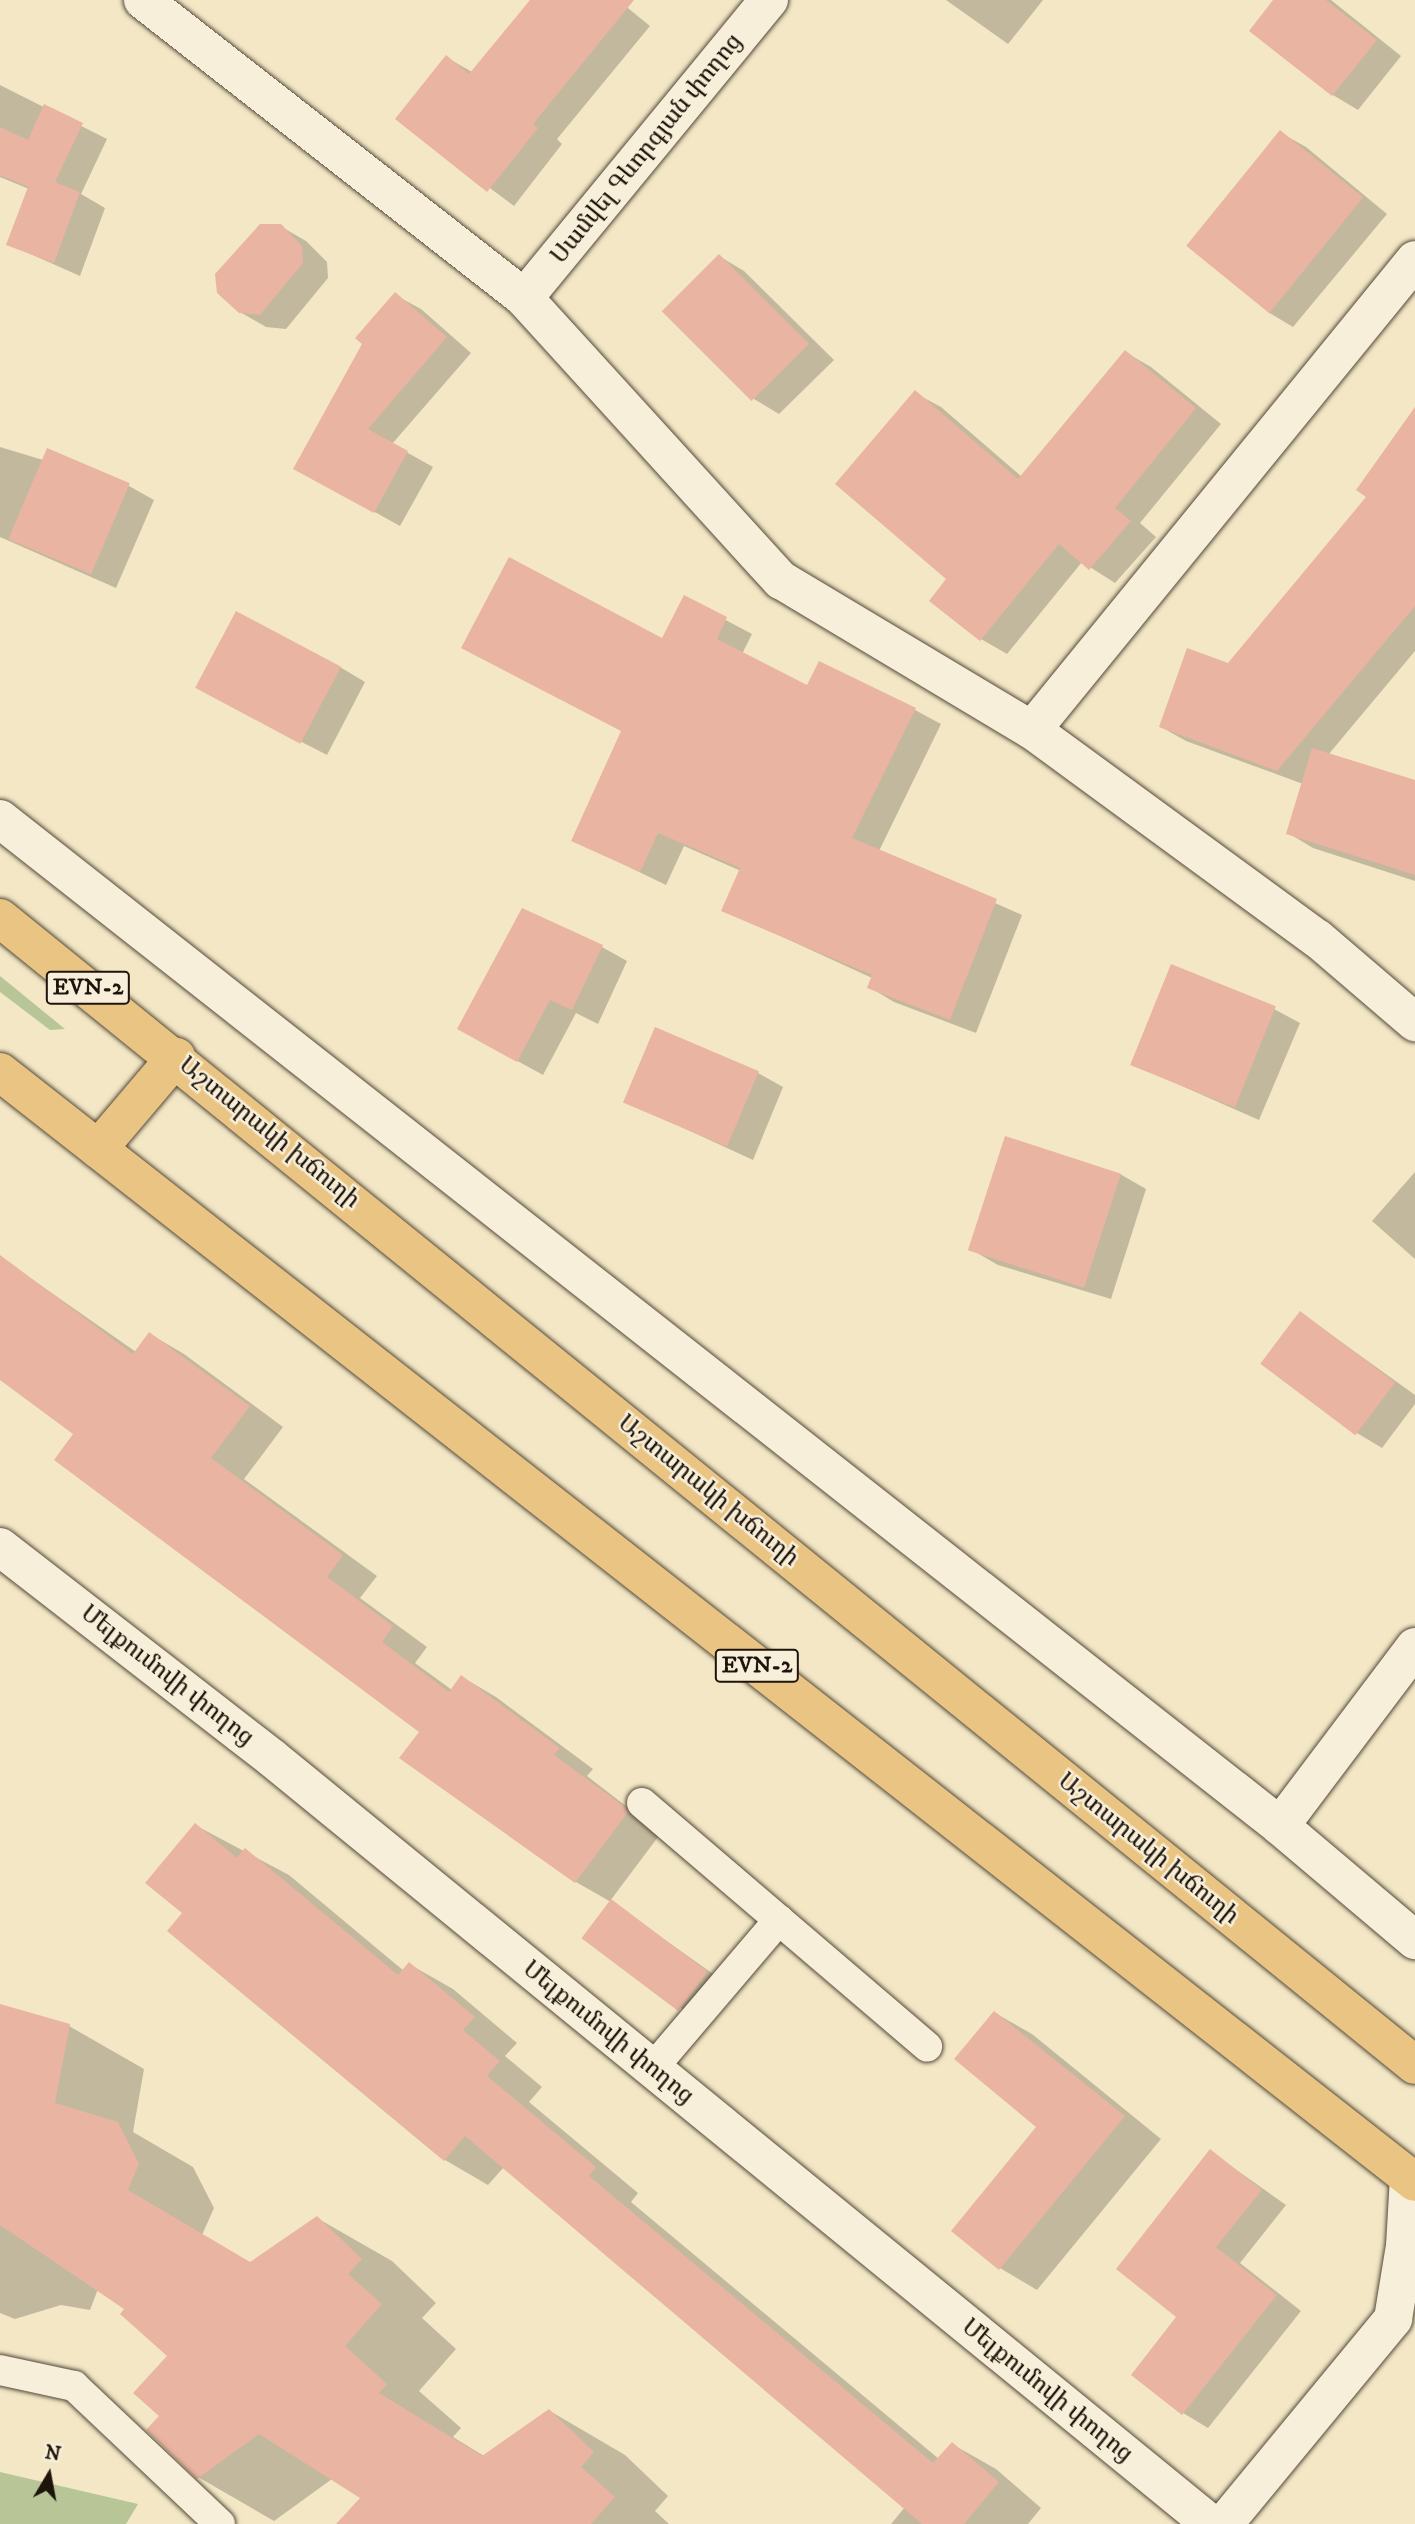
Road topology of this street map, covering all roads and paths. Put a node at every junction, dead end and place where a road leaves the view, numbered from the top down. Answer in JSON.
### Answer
{"nodes":[{"id":1,"x":143,"y":0,"type":"edge"},
{"id":2,"x":769,"y":0,"type":"edge"},
{"id":3,"x":1415,"y":260,"type":"edge"},
{"id":4,"x":524,"y":298,"type":"junction"},
{"id":5,"x":1032,"y":730,"type":"junction"},
{"id":6,"x":0,"y":819,"type":"edge"},
{"id":7,"x":0,"y":918,"type":"edge"},
{"id":8,"x":1415,"y":1022,"type":"edge"},
{"id":9,"x":176,"y":1057,"type":"junction"},
{"id":10,"x":0,"y":1072,"type":"edge"},
{"id":11,"x":98,"y":1149,"type":"junction"},
{"id":12,"x":0,"y":1548,"type":"edge"},
{"id":13,"x":1415,"y":1647,"type":"edge"},
{"id":14,"x":642,"y":1802,"type":"dead end"},
{"id":15,"x":1280,"y":1826,"type":"junction"},
{"id":16,"x":779,"y":1920,"type":"junction"},
{"id":17,"x":1415,"y":1940,"type":"edge"},
{"id":18,"x":927,"y":2046,"type":"dead end"},
{"id":19,"x":1415,"y":2065,"type":"edge"},
{"id":20,"x":652,"y":2069,"type":"junction"},
{"id":21,"x":1412,"y":2179,"type":"edge"},
{"id":22,"x":0,"y":2370,"type":"edge"},
{"id":23,"x":220,"y":2524,"type":"edge"},
{"id":24,"x":1211,"y":2524,"type":"edge"},
{"id":25,"x":1224,"y":2524,"type":"edge"}],
"edges":[{"from":1,"to":4,"type":"street"},
{"from":2,"to":4,"type":"street","name":"Սամվել Գևորգյան փողոց"},
{"from":3,"to":5,"type":"street"},
{"from":4,"to":5,"type":"street"},
{"from":5,"to":8,"type":"street"},
{"from":6,"to":15,"type":"street"},
{"from":7,"to":9,"type":"main road","name":"Աշտարակի խճուղի","number":"EVN-2"},
{"from":9,"to":11,"type":"main road"},
{"from":9,"to":19,"type":"main road","name":"Աշտարակի խճուղի","number":"EVN-2"},
{"from":10,"to":11,"type":"main road","number":"EVN-2"},
{"from":11,"to":21,"type":"main road","number":"EVN-2"},
{"from":12,"to":20,"type":"street","name":"Մելքումովի փողոց"},
{"from":13,"to":15,"type":"street"},
{"from":14,"to":16,"type":"lane"},
{"from":15,"to":17,"type":"street"},
{"from":16,"to":18,"type":"lane"},
{"from":16,"to":20,"type":"lane"},
{"from":20,"to":24,"type":"street","name":"Մելքումովի փողոց"},
{"from":21,"to":25,"type":"street"},
{"from":22,"to":23,"type":"lane"}]}
